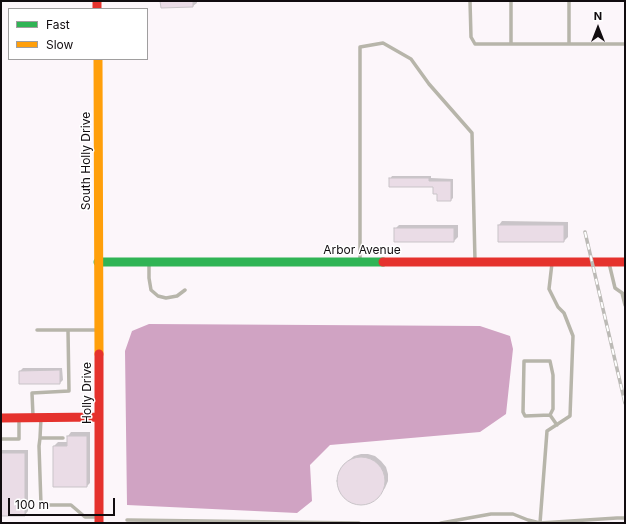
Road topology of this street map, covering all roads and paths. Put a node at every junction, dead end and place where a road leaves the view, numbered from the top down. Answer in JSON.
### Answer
{"nodes":[{"id":1,"x":470,"y":1,"type":"edge"},
{"id":2,"x":511,"y":1,"type":"edge"},
{"id":3,"x":569,"y":1,"type":"edge"},
{"id":4,"x":512,"y":44,"type":"junction"},
{"id":5,"x":569,"y":44,"type":"junction"},
{"id":6,"x":625,"y":44,"type":"edge"},
{"id":7,"x":98,"y":60,"type":"edge"},
{"id":8,"x":98,"y":262,"type":"junction"},
{"id":9,"x":149,"y":262,"type":"junction"},
{"id":10,"x":360,"y":262,"type":"junction"},
{"id":11,"x":475,"y":262,"type":"junction"},
{"id":12,"x":552,"y":262,"type":"junction"},
{"id":13,"x":608,"y":262,"type":"junction"},
{"id":14,"x":625,"y":262,"type":"edge"},
{"id":15,"x":185,"y":290,"type":"dead end"},
{"id":16,"x":623,"y":294,"type":"edge"},
{"id":17,"x":625,"y":305,"type":"edge"},
{"id":18,"x":37,"y":330,"type":"dead end"},
{"id":19,"x":68,"y":330,"type":"junction"},
{"id":20,"x":98,"y":330,"type":"junction"},
{"id":21,"x":550,"y":415,"type":"junction"},
{"id":22,"x":37,"y":417,"type":"junction"},
{"id":23,"x":99,"y":417,"type":"junction"},
{"id":24,"x":1,"y":418,"type":"edge"},
{"id":25,"x":19,"y":418,"type":"junction"},
{"id":26,"x":557,"y":425,"type":"junction"},
{"id":27,"x":40,"y":438,"type":"junction"},
{"id":28,"x":63,"y":438,"type":"dead end"},
{"id":29,"x":1,"y":439,"type":"edge"},
{"id":30,"x":625,"y":518,"type":"edge"},
{"id":31,"x":99,"y":520,"type":"edge"},
{"id":32,"x":127,"y":520,"type":"dead end"},
{"id":33,"x":348,"y":523,"type":"edge"},
{"id":34,"x":359,"y":523,"type":"edge"},
{"id":35,"x":441,"y":523,"type":"edge"},
{"id":36,"x":540,"y":523,"type":"edge"}],
"edges":[{"from":1,"to":4,"type":"lane"},
{"from":2,"to":4,"type":"lane"},
{"from":3,"to":5,"type":"lane"},
{"from":4,"to":5,"type":"lane"},
{"from":5,"to":6,"type":"lane"},
{"from":7,"to":8,"type":"street","name":"South Holly Drive"},
{"from":8,"to":9,"type":"street","name":"Arbor Avenue"},
{"from":8,"to":20,"type":"street","name":"Holly Drive"},
{"from":9,"to":10,"type":"street","name":"Arbor Avenue"},
{"from":9,"to":15,"type":"lane"},
{"from":10,"to":11,"type":"street","name":"Arbor Avenue"},
{"from":10,"to":11,"type":"lane"},
{"from":11,"to":12,"type":"street","name":"Arbor Avenue"},
{"from":12,"to":13,"type":"street","name":"Arbor Avenue"},
{"from":12,"to":26,"type":"lane"},
{"from":13,"to":14,"type":"street","name":"Arbor Avenue"},
{"from":13,"to":16,"type":"lane"},
{"from":16,"to":17,"type":"lane"},
{"from":18,"to":19,"type":"lane"},
{"from":19,"to":20,"type":"lane"},
{"from":19,"to":22,"type":"lane"},
{"from":20,"to":23,"type":"street","name":"Holly Drive"},
{"from":21,"to":21,"type":"lane"},
{"from":21,"to":26,"type":"lane"},
{"from":22,"to":23,"type":"street"},
{"from":22,"to":25,"type":"street"},
{"from":22,"to":27,"type":"lane"},
{"from":23,"to":31,"type":"street","name":"Holly Drive"},
{"from":24,"to":25,"type":"street"},
{"from":25,"to":29,"type":"lane"},
{"from":26,"to":36,"type":"lane"},
{"from":27,"to":28,"type":"lane"},
{"from":27,"to":31,"type":"lane"},
{"from":30,"to":36,"type":"lane"},
{"from":32,"to":33,"type":"lane"},
{"from":33,"to":34,"type":"lane"},
{"from":35,"to":36,"type":"lane"}]}
